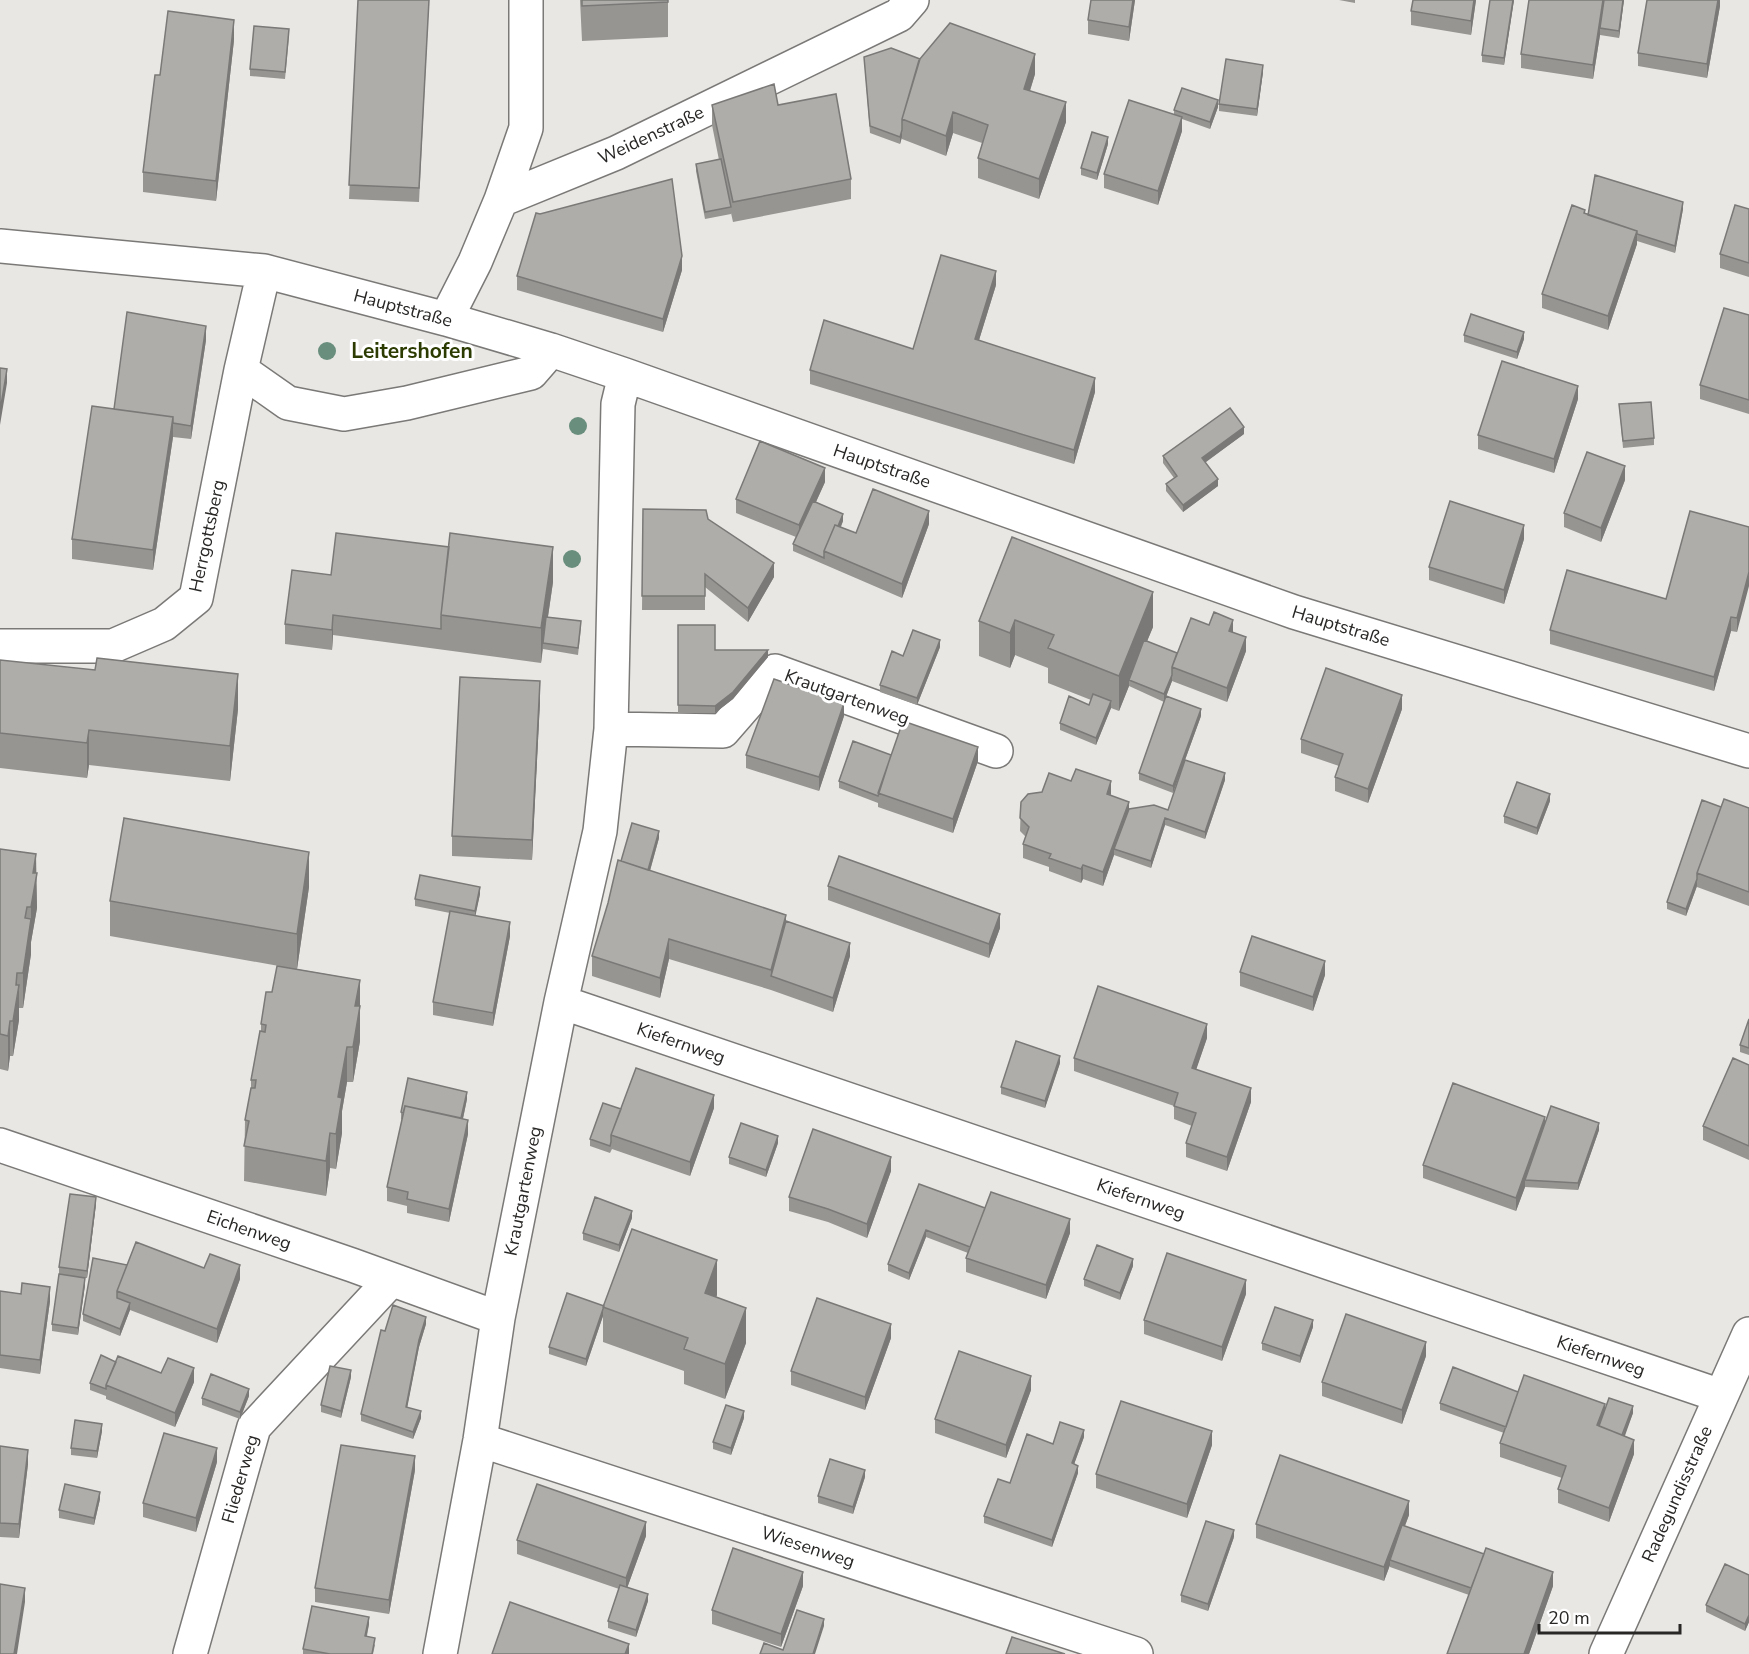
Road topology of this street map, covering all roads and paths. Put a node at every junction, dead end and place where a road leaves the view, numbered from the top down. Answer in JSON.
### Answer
{"nodes":[{"id":1,"x":526,"y":0,"type":"edge"},
{"id":2,"x":912,"y":0,"type":"edge"},
{"id":3,"x":501,"y":200,"type":"junction"},
{"id":4,"x":0,"y":246,"type":"edge"},
{"id":5,"x":264,"y":271,"type":"junction"},
{"id":6,"x":446,"y":319,"type":"junction"},
{"id":7,"x":551,"y":350,"type":"junction"},
{"id":8,"x":241,"y":370,"type":"junction"},
{"id":9,"x":625,"y":375,"type":"junction"},
{"id":10,"x":0,"y":646,"type":"edge"},
{"id":11,"x":611,"y":729,"type":"junction"},
{"id":12,"x":996,"y":751,"type":"dead end"},
{"id":13,"x":1749,"y":751,"type":"edge"},
{"id":14,"x":561,"y":1002,"type":"junction"},
{"id":15,"x":0,"y":1145,"type":"edge"},
{"id":16,"x":391,"y":1280,"type":"junction"},
{"id":17,"x":498,"y":1318,"type":"junction"},
{"id":18,"x":1749,"y":1334,"type":"edge"},
{"id":19,"x":1721,"y":1396,"type":"junction"},
{"id":20,"x":480,"y":1440,"type":"junction"},
{"id":21,"x":190,"y":1654,"type":"edge"},
{"id":22,"x":440,"y":1654,"type":"edge"},
{"id":23,"x":1136,"y":1654,"type":"edge"},
{"id":24,"x":1606,"y":1654,"type":"edge"}],
"edges":[{"from":1,"to":3,"type":"street"},
{"from":2,"to":3,"type":"street","name":"Weidenstraße"},
{"from":3,"to":6,"type":"street"},
{"from":4,"to":5,"type":"street","name":"Hauptstraße"},
{"from":5,"to":6,"type":"street","name":"Hauptstraße"},
{"from":5,"to":8,"type":"street","name":"Herrgottsberg"},
{"from":6,"to":7,"type":"street","name":"Hauptstraße"},
{"from":7,"to":8,"type":"street"},
{"from":7,"to":9,"type":"street","name":"Hauptstraße"},
{"from":8,"to":10,"type":"street","name":"Herrgottsberg"},
{"from":9,"to":11,"type":"street","name":"Krautgartenweg"},
{"from":9,"to":13,"type":"street","name":"Hauptstraße"},
{"from":11,"to":12,"type":"street","name":"Krautgartenweg"},
{"from":11,"to":14,"type":"street","name":"Krautgartenweg"},
{"from":14,"to":17,"type":"street","name":"Krautgartenweg"},
{"from":14,"to":19,"type":"street","name":"Kiefernweg"},
{"from":15,"to":16,"type":"street","name":"Eichenweg"},
{"from":16,"to":17,"type":"street","name":"Eichenweg"},
{"from":16,"to":21,"type":"street","name":"Fliederweg"},
{"from":17,"to":20,"type":"street","name":"Krautgartenweg"},
{"from":18,"to":19,"type":"street","name":"Radegundisstraße"},
{"from":19,"to":24,"type":"street","name":"Radegundisstraße"},
{"from":20,"to":22,"type":"street","name":"Krautgartenweg"},
{"from":20,"to":23,"type":"street","name":"Wiesenweg"}]}
